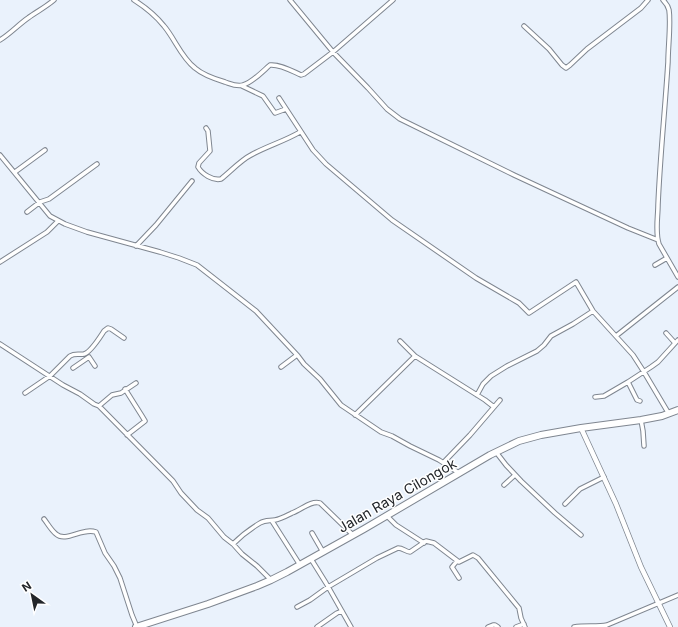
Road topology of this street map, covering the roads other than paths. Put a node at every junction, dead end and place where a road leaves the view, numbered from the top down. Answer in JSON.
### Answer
{"nodes":[{"id":1,"x":54,"y":0,"type":"edge"},
{"id":2,"x":134,"y":0,"type":"edge"},
{"id":3,"x":290,"y":0,"type":"edge"},
{"id":4,"x":393,"y":0,"type":"edge"},
{"id":5,"x":648,"y":0,"type":"edge"},
{"id":6,"x":663,"y":0,"type":"edge"},
{"id":7,"x":524,"y":26,"type":"dead end"},
{"id":8,"x":0,"y":40,"type":"edge"},
{"id":9,"x":333,"y":52,"type":"junction"},
{"id":10,"x":242,"y":86,"type":"junction"},
{"id":11,"x":279,"y":98,"type":"dead end"},
{"id":12,"x":286,"y":109,"type":"junction"},
{"id":13,"x":206,"y":128,"type":"dead end"},
{"id":14,"x":300,"y":132,"type":"junction"},
{"id":15,"x":45,"y":150,"type":"dead end"},
{"id":16,"x":0,"y":155,"type":"edge"},
{"id":17,"x":97,"y":164,"type":"dead end"},
{"id":18,"x":15,"y":172,"type":"junction"},
{"id":19,"x":192,"y":181,"type":"dead end"},
{"id":20,"x":40,"y":202,"type":"junction"},
{"id":21,"x":27,"y":212,"type":"dead end"},
{"id":22,"x":58,"y":221,"type":"junction"},
{"id":23,"x":658,"y":240,"type":"junction"},
{"id":24,"x":136,"y":246,"type":"junction"},
{"id":25,"x":667,"y":258,"type":"junction"},
{"id":26,"x":0,"y":262,"type":"edge"},
{"id":27,"x":655,"y":265,"type":"dead end"},
{"id":28,"x":678,"y":277,"type":"edge"},
{"id":29,"x":678,"y":287,"type":"edge"},
{"id":30,"x":593,"y":311,"type":"junction"},
{"id":31,"x":666,"y":333,"type":"dead end"},
{"id":32,"x":616,"y":336,"type":"junction"},
{"id":33,"x":124,"y":338,"type":"dead end"},
{"id":34,"x":400,"y":341,"type":"dead end"},
{"id":35,"x":677,"y":342,"type":"edge"},
{"id":36,"x":0,"y":344,"type":"edge"},
{"id":37,"x":86,"y":353,"type":"junction"},
{"id":38,"x":297,"y":355,"type":"junction"},
{"id":39,"x":415,"y":356,"type":"junction"},
{"id":40,"x":89,"y":358,"type":"junction"},
{"id":41,"x":95,"y":366,"type":"dead end"},
{"id":42,"x":281,"y":367,"type":"dead end"},
{"id":43,"x":73,"y":368,"type":"dead end"},
{"id":44,"x":644,"y":372,"type":"junction"},
{"id":45,"x":50,"y":376,"type":"junction"},
{"id":46,"x":628,"y":382,"type":"junction"},
{"id":47,"x":136,"y":383,"type":"dead end"},
{"id":48,"x":126,"y":389,"type":"junction"},
{"id":49,"x":25,"y":393,"type":"dead end"},
{"id":50,"x":477,"y":394,"type":"junction"},
{"id":51,"x":595,"y":398,"type":"dead end"},
{"id":52,"x":500,"y":400,"type":"dead end"},
{"id":53,"x":640,"y":400,"type":"dead end"},
{"id":54,"x":99,"y":406,"type":"junction"},
{"id":55,"x":494,"y":407,"type":"junction"},
{"id":56,"x":678,"y":410,"type":"edge"},
{"id":57,"x":669,"y":414,"type":"junction"},
{"id":58,"x":355,"y":415,"type":"junction"},
{"id":59,"x":640,"y":420,"type":"junction"},
{"id":60,"x":581,"y":428,"type":"junction"},
{"id":61,"x":127,"y":435,"type":"junction"},
{"id":62,"x":644,"y":446,"type":"dead end"},
{"id":63,"x":496,"y":452,"type":"junction"},
{"id":64,"x":444,"y":462,"type":"junction"},
{"id":65,"x":459,"y":473,"type":"junction"},
{"id":66,"x":515,"y":474,"type":"junction"},
{"id":67,"x":604,"y":477,"type":"junction"},
{"id":68,"x":504,"y":485,"type":"dead end"},
{"id":69,"x":565,"y":504,"type":"dead end"},
{"id":70,"x":387,"y":516,"type":"junction"},
{"id":71,"x":44,"y":519,"type":"dead end"},
{"id":72,"x":272,"y":520,"type":"junction"},
{"id":73,"x":312,"y":533,"type":"dead end"},
{"id":74,"x":353,"y":534,"type":"junction"},
{"id":75,"x":581,"y":535,"type":"dead end"},
{"id":76,"x":424,"y":542,"type":"junction"},
{"id":77,"x":233,"y":544,"type":"junction"},
{"id":78,"x":323,"y":552,"type":"junction"},
{"id":79,"x":311,"y":559,"type":"junction"},
{"id":80,"x":457,"y":561,"type":"junction"},
{"id":81,"x":300,"y":565,"type":"junction"},
{"id":82,"x":459,"y":578,"type":"dead end"},
{"id":83,"x":271,"y":580,"type":"junction"},
{"id":84,"x":328,"y":587,"type":"junction"},
{"id":85,"x":678,"y":595,"type":"edge"},
{"id":86,"x":658,"y":603,"type":"junction"},
{"id":87,"x":297,"y":607,"type":"dead end"},
{"id":88,"x":342,"y":611,"type":"junction"},
{"id":89,"x":525,"y":625,"type":"edge"},
{"id":90,"x":139,"y":626,"type":"edge"},
{"id":91,"x":317,"y":627,"type":"edge"},
{"id":92,"x":351,"y":627,"type":"edge"},
{"id":93,"x":488,"y":627,"type":"edge"},
{"id":94,"x":498,"y":627,"type":"edge"},
{"id":95,"x":516,"y":627,"type":"edge"},
{"id":96,"x":574,"y":627,"type":"edge"},
{"id":97,"x":670,"y":627,"type":"edge"}],
"edges":[{"from":1,"to":8,"type":"street"},
{"from":2,"to":10,"type":"street"},
{"from":3,"to":9,"type":"street"},
{"from":4,"to":9,"type":"street"},
{"from":5,"to":7,"type":"street"},
{"from":6,"to":23,"type":"street"},
{"from":9,"to":10,"type":"street"},
{"from":9,"to":23,"type":"street"},
{"from":10,"to":12,"type":"street"},
{"from":11,"to":12,"type":"street"},
{"from":12,"to":14,"type":"street"},
{"from":13,"to":14,"type":"street"},
{"from":14,"to":30,"type":"street"},
{"from":15,"to":18,"type":"street"},
{"from":16,"to":18,"type":"street"},
{"from":17,"to":20,"type":"street"},
{"from":18,"to":20,"type":"street"},
{"from":19,"to":24,"type":"street"},
{"from":20,"to":21,"type":"street"},
{"from":20,"to":22,"type":"street"},
{"from":22,"to":24,"type":"street"},
{"from":22,"to":26,"type":"street"},
{"from":23,"to":25,"type":"street"},
{"from":24,"to":38,"type":"street"},
{"from":25,"to":27,"type":"street"},
{"from":25,"to":28,"type":"street"},
{"from":29,"to":32,"type":"street"},
{"from":30,"to":32,"type":"street"},
{"from":30,"to":50,"type":"street"},
{"from":31,"to":35,"type":"street"},
{"from":32,"to":44,"type":"street"},
{"from":33,"to":37,"type":"street"},
{"from":34,"to":39,"type":"street"},
{"from":35,"to":44,"type":"street"},
{"from":36,"to":45,"type":"street"},
{"from":37,"to":40,"type":"street"},
{"from":37,"to":45,"type":"street"},
{"from":38,"to":42,"type":"street"},
{"from":38,"to":58,"type":"street"},
{"from":39,"to":50,"type":"street"},
{"from":39,"to":58,"type":"street"},
{"from":40,"to":41,"type":"street"},
{"from":40,"to":43,"type":"street"},
{"from":44,"to":46,"type":"street"},
{"from":44,"to":57,"type":"street"},
{"from":45,"to":49,"type":"street"},
{"from":45,"to":54,"type":"street"},
{"from":46,"to":51,"type":"street"},
{"from":46,"to":53,"type":"street"},
{"from":47,"to":48,"type":"street"},
{"from":48,"to":54,"type":"street"},
{"from":48,"to":61,"type":"street"},
{"from":50,"to":55,"type":"street"},
{"from":52,"to":55,"type":"street"},
{"from":54,"to":61,"type":"street"},
{"from":55,"to":64,"type":"street"},
{"from":56,"to":57,"type":"highway","name":"Jalan Raya Cilongok"},
{"from":57,"to":59,"type":"highway","name":"Jalan Raya Cilongok"},
{"from":58,"to":64,"type":"street"},
{"from":59,"to":60,"type":"highway","name":"Jalan Raya Cilongok"},
{"from":59,"to":62,"type":"street"},
{"from":60,"to":63,"type":"highway","name":"Jalan Raya Cilongok"},
{"from":60,"to":67,"type":"street"},
{"from":61,"to":77,"type":"street"},
{"from":63,"to":65,"type":"highway","name":"Jalan Raya Cilongok"},
{"from":63,"to":66,"type":"street"},
{"from":64,"to":65,"type":"street"},
{"from":65,"to":70,"type":"highway","name":"Jalan Raya Cilongok"},
{"from":66,"to":68,"type":"street"},
{"from":66,"to":75,"type":"street"},
{"from":67,"to":69,"type":"street"},
{"from":67,"to":86,"type":"street"},
{"from":70,"to":74,"type":"highway","name":"Jalan Raya Cilongok"},
{"from":70,"to":76,"type":"street"},
{"from":71,"to":90,"type":"street"},
{"from":72,"to":74,"type":"street"},
{"from":72,"to":77,"type":"street"},
{"from":72,"to":81,"type":"street"},
{"from":73,"to":78,"type":"street"},
{"from":74,"to":78,"type":"highway","name":"Jalan Raya Cilongok"},
{"from":76,"to":80,"type":"street"},
{"from":76,"to":84,"type":"street"},
{"from":77,"to":83,"type":"street"},
{"from":78,"to":79,"type":"highway","name":"Jalan Raya Cilongok"},
{"from":79,"to":81,"type":"highway","name":"Jalan Raya Cilongok"},
{"from":79,"to":84,"type":"street"},
{"from":80,"to":82,"type":"street"},
{"from":80,"to":89,"type":"street"},
{"from":81,"to":83,"type":"highway","name":"Jalan Raya Cilongok"},
{"from":83,"to":90,"type":"highway","name":"Jalan Raya Cilongok"},
{"from":84,"to":87,"type":"street"},
{"from":84,"to":88,"type":"street"},
{"from":85,"to":86,"type":"street"},
{"from":86,"to":96,"type":"street"},
{"from":86,"to":97,"type":"street"},
{"from":88,"to":91,"type":"street"},
{"from":88,"to":92,"type":"street"},
{"from":89,"to":95,"type":"street"},
{"from":93,"to":94,"type":"street"}]}
